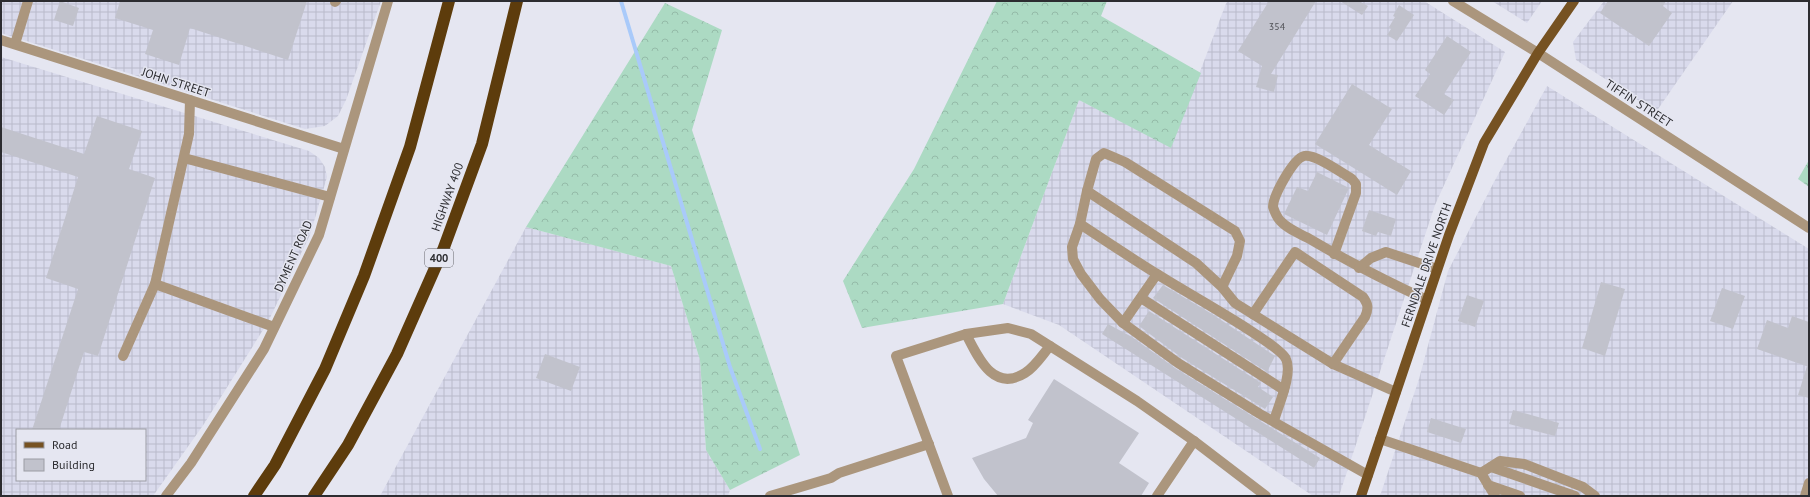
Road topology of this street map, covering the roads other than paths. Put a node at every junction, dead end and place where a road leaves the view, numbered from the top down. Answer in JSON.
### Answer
{"nodes":[{"id":1,"x":28,"y":1,"type":"edge"},
{"id":2,"x":388,"y":1,"type":"edge"},
{"id":3,"x":449,"y":1,"type":"edge"},
{"id":4,"x":517,"y":1,"type":"edge"},
{"id":5,"x":1453,"y":1,"type":"edge"},
{"id":6,"x":1574,"y":1,"type":"edge"},
{"id":7,"x":1,"y":40,"type":"edge"},
{"id":8,"x":15,"y":44,"type":"junction"},
{"id":9,"x":1538,"y":53,"type":"junction"},
{"id":10,"x":190,"y":100,"type":"junction"},
{"id":11,"x":344,"y":149,"type":"junction"},
{"id":12,"x":184,"y":158,"type":"junction"},
{"id":13,"x":1087,"y":191,"type":"junction"},
{"id":14,"x":330,"y":197,"type":"junction"},
{"id":15,"x":1080,"y":224,"type":"junction"},
{"id":16,"x":1809,"y":228,"type":"edge"},
{"id":17,"x":1334,"y":254,"type":"junction"},
{"id":18,"x":1359,"y":268,"type":"junction"},
{"id":19,"x":1437,"y":269,"type":"junction"},
{"id":20,"x":1158,"y":274,"type":"junction"},
{"id":21,"x":156,"y":284,"type":"junction"},
{"id":22,"x":1222,"y":287,"type":"junction"},
{"id":23,"x":1141,"y":298,"type":"junction"},
{"id":24,"x":1427,"y":300,"type":"junction"},
{"id":25,"x":1253,"y":314,"type":"junction"},
{"id":26,"x":1122,"y":323,"type":"junction"},
{"id":27,"x":274,"y":327,"type":"junction"},
{"id":28,"x":966,"y":334,"type":"junction"},
{"id":29,"x":1050,"y":346,"type":"junction"},
{"id":30,"x":123,"y":356,"type":"dead end"},
{"id":31,"x":1333,"y":364,"type":"junction"},
{"id":32,"x":1284,"y":390,"type":"junction"},
{"id":33,"x":1396,"y":392,"type":"junction"},
{"id":34,"x":1274,"y":421,"type":"junction"},
{"id":35,"x":1380,"y":439,"type":"junction"},
{"id":36,"x":1194,"y":441,"type":"junction"},
{"id":37,"x":929,"y":444,"type":"junction"},
{"id":38,"x":1491,"y":467,"type":"junction"},
{"id":39,"x":1481,"y":473,"type":"junction"},
{"id":40,"x":1368,"y":475,"type":"junction"},
{"id":41,"x":1809,"y":483,"type":"edge"},
{"id":42,"x":1488,"y":485,"type":"junction"},
{"id":43,"x":166,"y":496,"type":"edge"},
{"id":44,"x":254,"y":496,"type":"edge"},
{"id":45,"x":314,"y":496,"type":"edge"},
{"id":46,"x":770,"y":496,"type":"edge"},
{"id":47,"x":948,"y":496,"type":"edge"},
{"id":48,"x":1157,"y":496,"type":"edge"},
{"id":49,"x":1266,"y":496,"type":"edge"},
{"id":50,"x":1361,"y":496,"type":"edge"},
{"id":51,"x":1495,"y":496,"type":"edge"},
{"id":52,"x":1520,"y":496,"type":"edge"},
{"id":53,"x":1575,"y":496,"type":"edge"},
{"id":54,"x":1595,"y":496,"type":"edge"},
{"id":55,"x":1805,"y":496,"type":"edge"}],
"edges":[{"from":1,"to":8,"type":"street"},
{"from":2,"to":11,"type":"street","name":"DYMENT ROAD"},
{"from":3,"to":44,"type":"highway"},
{"from":4,"to":45,"type":"highway","name":"HIGHWAY 400","number":"400"},
{"from":5,"to":9,"type":"street","name":"TIFFIN STREET"},
{"from":6,"to":9,"type":"main road","name":"FERNDALE DRIVE NORTH"},
{"from":7,"to":8,"type":"street","name":"JOHN STREET"},
{"from":8,"to":10,"type":"street","name":"JOHN STREET"},
{"from":9,"to":16,"type":"street","name":"TIFFIN STREET"},
{"from":9,"to":19,"type":"main road","name":"FERNDALE DRIVE NORTH"},
{"from":10,"to":11,"type":"street","name":"JOHN STREET"},
{"from":10,"to":12,"type":"street"},
{"from":11,"to":14,"type":"street","name":"DYMENT ROAD"},
{"from":12,"to":14,"type":"street"},
{"from":12,"to":21,"type":"street"},
{"from":13,"to":15,"type":"street"},
{"from":13,"to":22,"type":"street"},
{"from":13,"to":22,"type":"street"},
{"from":14,"to":27,"type":"street","name":"DYMENT ROAD"},
{"from":15,"to":20,"type":"street"},
{"from":15,"to":26,"type":"street"},
{"from":17,"to":17,"type":"street"},
{"from":17,"to":18,"type":"street"},
{"from":18,"to":19,"type":"street"},
{"from":18,"to":24,"type":"street"},
{"from":19,"to":24,"type":"main road","name":"FERNDALE DRIVE NORTH"},
{"from":20,"to":23,"type":"street"},
{"from":20,"to":32,"type":"street"},
{"from":21,"to":27,"type":"street"},
{"from":21,"to":30,"type":"street"},
{"from":22,"to":25,"type":"street"},
{"from":23,"to":26,"type":"street"},
{"from":23,"to":32,"type":"street"},
{"from":24,"to":33,"type":"main road","name":"FERNDALE DRIVE NORTH"},
{"from":25,"to":31,"type":"street"},
{"from":25,"to":31,"type":"street"},
{"from":26,"to":34,"type":"street"},
{"from":27,"to":43,"type":"street","name":"DYMENT ROAD"},
{"from":28,"to":29,"type":"street"},
{"from":28,"to":29,"type":"street"},
{"from":28,"to":37,"type":"street"},
{"from":29,"to":36,"type":"street"},
{"from":31,"to":33,"type":"street"},
{"from":32,"to":34,"type":"street"},
{"from":33,"to":35,"type":"main road","name":"FERNDALE DRIVE NORTH"},
{"from":34,"to":40,"type":"street"},
{"from":35,"to":39,"type":"street"},
{"from":35,"to":40,"type":"main road","name":"FERNDALE DRIVE NORTH"},
{"from":36,"to":48,"type":"street"},
{"from":36,"to":49,"type":"street"},
{"from":37,"to":46,"type":"street"},
{"from":37,"to":47,"type":"street"},
{"from":38,"to":39,"type":"street"},
{"from":38,"to":53,"type":"street"},
{"from":38,"to":54,"type":"street"},
{"from":39,"to":42,"type":"street"},
{"from":40,"to":50,"type":"main road","name":"FERNDALE DRIVE NORTH"},
{"from":41,"to":55,"type":"street"},
{"from":42,"to":51,"type":"street"},
{"from":42,"to":52,"type":"street"}]}
